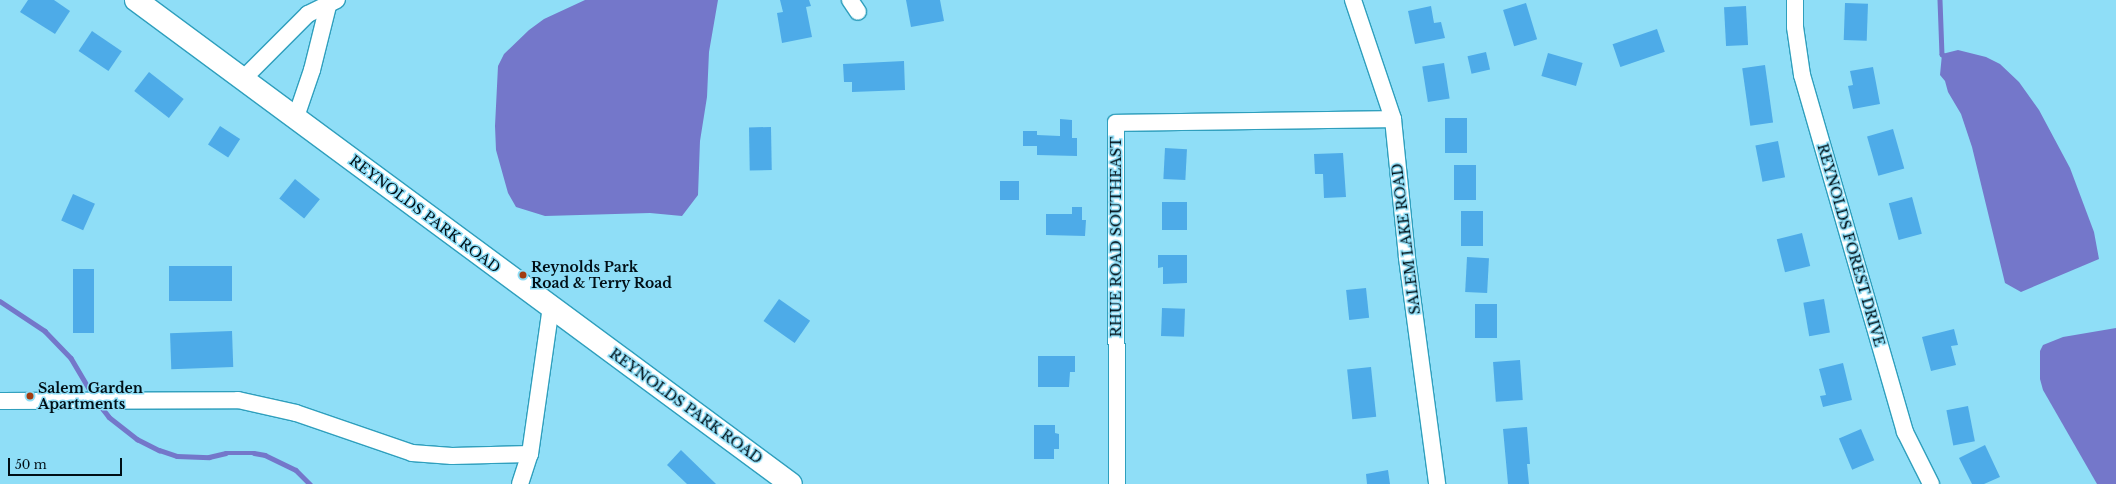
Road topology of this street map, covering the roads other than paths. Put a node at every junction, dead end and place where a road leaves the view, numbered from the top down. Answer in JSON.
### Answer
{"nodes":[{"id":1,"x":136,"y":0,"type":"edge"},
{"id":2,"x":1353,"y":0,"type":"edge"},
{"id":3,"x":1795,"y":0,"type":"edge"},
{"id":4,"x":333,"y":3,"type":"edge"},
{"id":5,"x":243,"y":79,"type":"junction"},
{"id":6,"x":296,"y":117,"type":"junction"},
{"id":7,"x":1393,"y":120,"type":"junction"},
{"id":8,"x":551,"y":307,"type":"junction"},
{"id":9,"x":0,"y":401,"type":"edge"},
{"id":10,"x":530,"y":454,"type":"junction"},
{"id":11,"x":520,"y":484,"type":"edge"},
{"id":12,"x":792,"y":484,"type":"edge"},
{"id":13,"x":1117,"y":484,"type":"edge"},
{"id":14,"x":1438,"y":484,"type":"edge"},
{"id":15,"x":1931,"y":484,"type":"edge"}],
"edges":[{"from":1,"to":5,"type":"main road","name":"REYNOLDS PARK ROAD"},
{"from":2,"to":7,"type":"street","name":"SALEM LAKE ROAD"},
{"from":3,"to":15,"type":"street","name":"REYNOLDS FOREST DRIVE"},
{"from":4,"to":5,"type":"street"},
{"from":4,"to":6,"type":"street"},
{"from":5,"to":6,"type":"main road","name":"REYNOLDS PARK ROAD"},
{"from":6,"to":8,"type":"main road","name":"REYNOLDS PARK ROAD"},
{"from":7,"to":13,"type":"street","name":"RHUE ROAD SOUTHEAST"},
{"from":7,"to":14,"type":"street","name":"SALEM LAKE ROAD"},
{"from":8,"to":10,"type":"street"},
{"from":8,"to":12,"type":"main road","name":"REYNOLDS PARK ROAD"},
{"from":9,"to":10,"type":"street"},
{"from":10,"to":11,"type":"street"}]}
